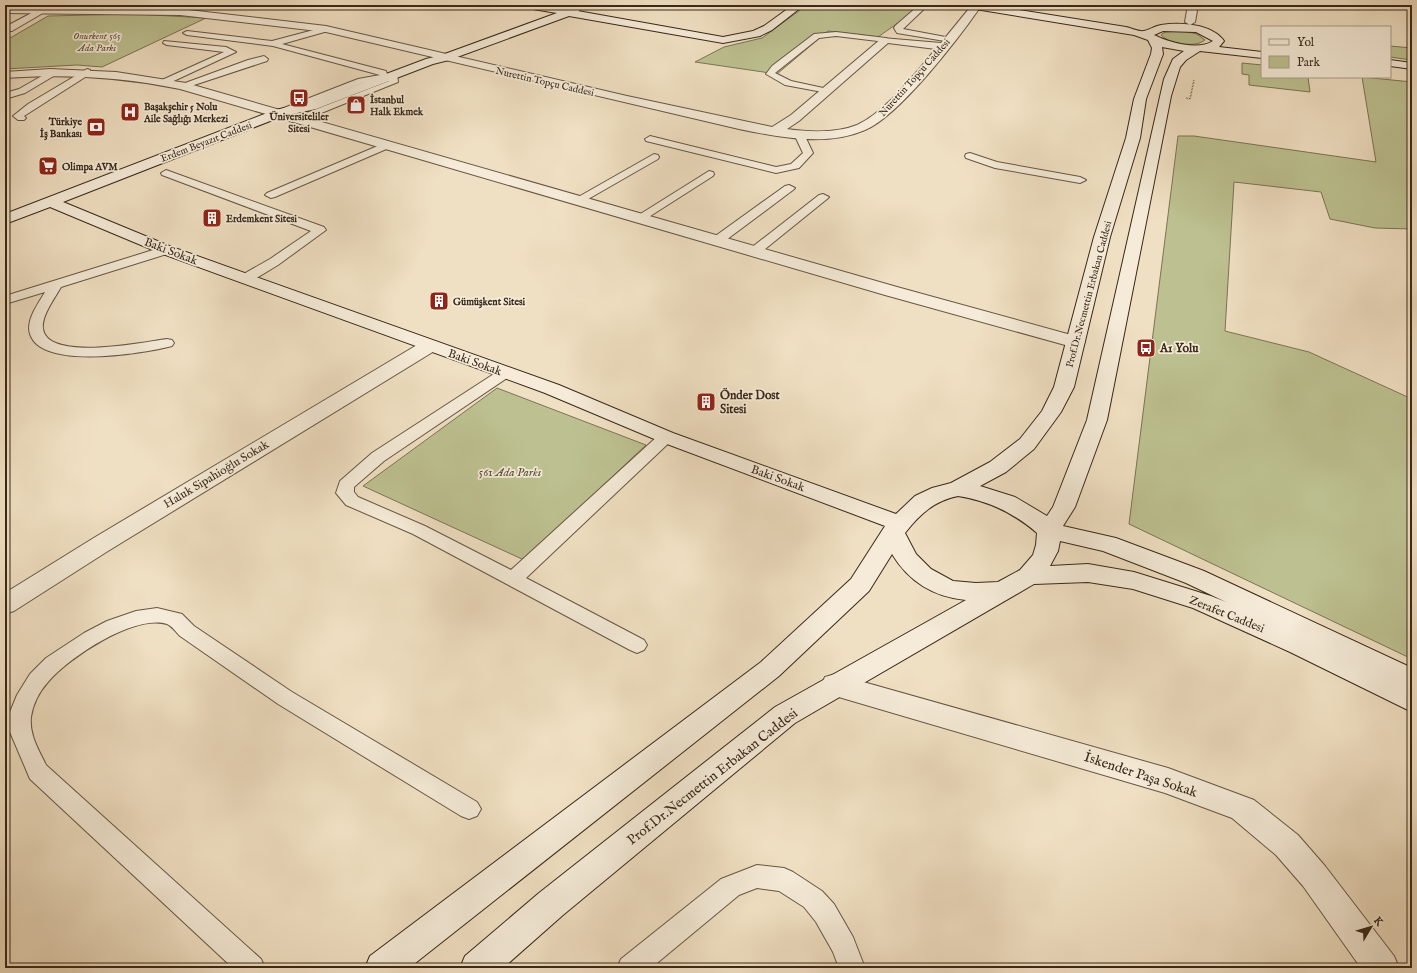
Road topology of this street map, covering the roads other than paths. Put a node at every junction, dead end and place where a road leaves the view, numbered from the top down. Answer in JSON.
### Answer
{"nodes":[{"id":1,"x":527,"y":5,"type":"edge"},
{"id":2,"x":799,"y":5,"type":"edge"},
{"id":3,"x":1008,"y":5,"type":"edge"},
{"id":4,"x":1193,"y":5,"type":"edge"},
{"id":5,"x":972,"y":6,"type":"edge"},
{"id":6,"x":184,"y":8,"type":"edge"},
{"id":7,"x":921,"y":8,"type":"dead end"},
{"id":8,"x":570,"y":9,"type":"edge"},
{"id":9,"x":5,"y":10,"type":"edge"},
{"id":10,"x":44,"y":10,"type":"junction"},
{"id":11,"x":1190,"y":22,"type":"junction"},
{"id":12,"x":5,"y":29,"type":"edge"},
{"id":13,"x":325,"y":29,"type":"junction"},
{"id":14,"x":1159,"y":32,"type":"junction"},
{"id":15,"x":186,"y":33,"type":"dead end"},
{"id":16,"x":1211,"y":34,"type":"junction"},
{"id":17,"x":886,"y":40,"type":"junction"},
{"id":18,"x":167,"y":43,"type":"dead end"},
{"id":19,"x":945,"y":43,"type":"junction"},
{"id":20,"x":273,"y":44,"type":"junction"},
{"id":21,"x":1200,"y":48,"type":"junction"},
{"id":22,"x":1261,"y":48,"type":"edge"},
{"id":23,"x":1261,"y":55,"type":"edge"},
{"id":24,"x":445,"y":58,"type":"junction"},
{"id":25,"x":264,"y":59,"type":"dead end"},
{"id":26,"x":1391,"y":63,"type":"edge"},
{"id":27,"x":1412,"y":66,"type":"edge"},
{"id":28,"x":54,"y":72,"type":"junction"},
{"id":29,"x":87,"y":72,"type":"junction"},
{"id":30,"x":1391,"y":72,"type":"edge"},
{"id":31,"x":389,"y":74,"type":"junction"},
{"id":32,"x":1412,"y":74,"type":"edge"},
{"id":33,"x":5,"y":75,"type":"edge"},
{"id":34,"x":165,"y":82,"type":"junction"},
{"id":35,"x":182,"y":86,"type":"junction"},
{"id":36,"x":825,"y":91,"type":"junction"},
{"id":37,"x":5,"y":96,"type":"edge"},
{"id":38,"x":279,"y":113,"type":"junction"},
{"id":39,"x":21,"y":118,"type":"dead end"},
{"id":40,"x":299,"y":118,"type":"junction"},
{"id":41,"x":774,"y":132,"type":"junction"},
{"id":42,"x":799,"y":134,"type":"junction"},
{"id":43,"x":650,"y":139,"type":"dead end"},
{"id":44,"x":387,"y":145,"type":"junction"},
{"id":45,"x":970,"y":156,"type":"dead end"},
{"id":46,"x":654,"y":157,"type":"dead end"},
{"id":47,"x":166,"y":173,"type":"dead end"},
{"id":48,"x":709,"y":174,"type":"dead end"},
{"id":49,"x":1080,"y":180,"type":"dead end"},
{"id":50,"x":789,"y":188,"type":"dead end"},
{"id":51,"x":271,"y":195,"type":"dead end"},
{"id":52,"x":823,"y":197,"type":"dead end"},
{"id":53,"x":579,"y":200,"type":"junction"},
{"id":54,"x":51,"y":202,"type":"junction"},
{"id":55,"x":640,"y":218,"type":"junction"},
{"id":56,"x":5,"y":219,"type":"edge"},
{"id":57,"x":718,"y":240,"type":"junction"},
{"id":58,"x":166,"y":250,"type":"junction"},
{"id":59,"x":755,"y":251,"type":"junction"},
{"id":60,"x":246,"y":279,"type":"junction"},
{"id":61,"x":56,"y":284,"type":"junction"},
{"id":62,"x":5,"y":300,"type":"edge"},
{"id":63,"x":1076,"y":342,"type":"junction"},
{"id":64,"x":167,"y":343,"type":"dead end"},
{"id":65,"x":429,"y":346,"type":"junction"},
{"id":66,"x":505,"y":372,"type":"junction"},
{"id":67,"x":666,"y":437,"type":"junction"},
{"id":68,"x":949,"y":491,"type":"junction"},
{"id":69,"x":896,"y":528,"type":"junction"},
{"id":70,"x":1049,"y":531,"type":"junction"},
{"id":71,"x":1029,"y":576,"type":"junction"},
{"id":72,"x":513,"y":579,"type":"junction"},
{"id":73,"x":1001,"y":591,"type":"junction"},
{"id":74,"x":5,"y":605,"type":"edge"},
{"id":75,"x":638,"y":645,"type":"dead end"},
{"id":76,"x":1412,"y":680,"type":"edge"},
{"id":77,"x":835,"y":686,"type":"junction"},
{"id":78,"x":1412,"y":701,"type":"edge"},
{"id":79,"x":469,"y":809,"type":"dead end"},
{"id":80,"x":252,"y":968,"type":"edge"},
{"id":81,"x":382,"y":968,"type":"edge"},
{"id":82,"x":477,"y":968,"type":"edge"},
{"id":83,"x":630,"y":968,"type":"edge"},
{"id":84,"x":852,"y":968,"type":"edge"},
{"id":85,"x":1382,"y":968,"type":"edge"}],
"edges":[{"from":1,"to":8,"type":"street"},
{"from":2,"to":8,"type":"street"},
{"from":3,"to":14,"type":"street"},
{"from":4,"to":11,"type":"street"},
{"from":5,"to":14,"type":"street"},
{"from":5,"to":19,"type":"street","name":"Nurettin Topçu Caddesi"},
{"from":6,"to":10,"type":"street","name":"Nurettin Topçu Caddesi"},
{"from":6,"to":13,"type":"street","name":"Nurettin Topçu Caddesi"},
{"from":7,"to":19,"type":"lane"},
{"from":8,"to":24,"type":"street","name":"Erdem Beyazıt Caddesi"},
{"from":9,"to":10,"type":"street","name":"Nurettin Topçu Caddesi"},
{"from":10,"to":12,"type":"lane"},
{"from":11,"to":14,"type":"street"},
{"from":11,"to":16,"type":"street"},
{"from":13,"to":20,"type":"lane"},
{"from":13,"to":24,"type":"street","name":"Nurettin Topçu Caddesi"},
{"from":14,"to":16,"type":"street"},
{"from":14,"to":21,"type":"street"},
{"from":14,"to":63,"type":"street","name":"Prof.Dr.Necmettin Erbakan Caddesi"},
{"from":15,"to":20,"type":"lane"},
{"from":16,"to":21,"type":"street"},
{"from":16,"to":22,"type":"street"},
{"from":17,"to":19,"type":"street"},
{"from":17,"to":36,"type":"street"},
{"from":17,"to":36,"type":"lane"},
{"from":18,"to":34,"type":"lane"},
{"from":19,"to":42,"type":"street","name":"Nurettin Topçu Caddesi"},
{"from":20,"to":31,"type":"lane"},
{"from":21,"to":23,"type":"street"},
{"from":21,"to":70,"type":"street"},
{"from":24,"to":31,"type":"street","name":"Erdem Beyazıt Caddesi"},
{"from":24,"to":41,"type":"street","name":"Nurettin Topçu Caddesi"},
{"from":25,"to":35,"type":"lane"},
{"from":26,"to":27,"type":"street"},
{"from":28,"to":29,"type":"street"},
{"from":28,"to":33,"type":"street"},
{"from":28,"to":37,"type":"lane"},
{"from":29,"to":34,"type":"street"},
{"from":29,"to":39,"type":"lane"},
{"from":30,"to":32,"type":"street"},
{"from":31,"to":38,"type":"street","name":"Erdem Beyazıt Caddesi"},
{"from":31,"to":40,"type":"lane"},
{"from":34,"to":35,"type":"street"},
{"from":35,"to":38,"type":"street"},
{"from":36,"to":41,"type":"street"},
{"from":38,"to":40,"type":"street"},
{"from":38,"to":54,"type":"street","name":"Erdem Beyazıt Caddesi"},
{"from":40,"to":44,"type":"street"},
{"from":41,"to":42,"type":"street","name":"Nurettin Topçu Caddesi"},
{"from":42,"to":43,"type":"lane"},
{"from":44,"to":51,"type":"lane"},
{"from":44,"to":53,"type":"street"},
{"from":45,"to":49,"type":"lane"},
{"from":46,"to":53,"type":"lane"},
{"from":47,"to":60,"type":"lane"},
{"from":48,"to":55,"type":"lane"},
{"from":50,"to":57,"type":"lane"},
{"from":52,"to":59,"type":"lane"},
{"from":53,"to":55,"type":"street"},
{"from":54,"to":56,"type":"street","name":"Erdem Beyazıt Caddesi"},
{"from":54,"to":58,"type":"street","name":"Baki Sokak"},
{"from":55,"to":57,"type":"street"},
{"from":57,"to":59,"type":"street"},
{"from":58,"to":60,"type":"street","name":"Baki Sokak"},
{"from":58,"to":61,"type":"lane"},
{"from":59,"to":63,"type":"street"},
{"from":60,"to":65,"type":"street","name":"Baki Sokak"},
{"from":61,"to":62,"type":"lane"},
{"from":61,"to":64,"type":"lane"},
{"from":63,"to":68,"type":"street","name":"Prof.Dr.Necmettin Erbakan Caddesi"},
{"from":65,"to":66,"type":"street","name":"Baki Sokak"},
{"from":65,"to":74,"type":"street","name":"Haluk Sipahioğlu Sokak"},
{"from":66,"to":67,"type":"street","name":"Baki Sokak"},
{"from":66,"to":72,"type":"lane"},
{"from":67,"to":69,"type":"street","name":"Baki Sokak"},
{"from":67,"to":72,"type":"lane"},
{"from":68,"to":69,"type":"street"},
{"from":68,"to":70,"type":"street"},
{"from":69,"to":73,"type":"street"},
{"from":69,"to":81,"type":"street"},
{"from":70,"to":71,"type":"street"},
{"from":70,"to":76,"type":"street","name":"Zerafet Caddesi"},
{"from":71,"to":73,"type":"street","name":"Prof.Dr.Necmettin Erbakan Caddesi"},
{"from":71,"to":78,"type":"street","name":"Zerafet Caddesi"},
{"from":72,"to":75,"type":"lane"},
{"from":73,"to":77,"type":"street","name":"Prof.Dr.Necmettin Erbakan Caddesi"},
{"from":77,"to":82,"type":"street","name":"Prof.Dr.Necmettin Erbakan Caddesi"},
{"from":77,"to":85,"type":"street","name":"İskender Paşa Sokak"},
{"from":79,"to":80,"type":"lane"},
{"from":83,"to":84,"type":"lane"}]}
